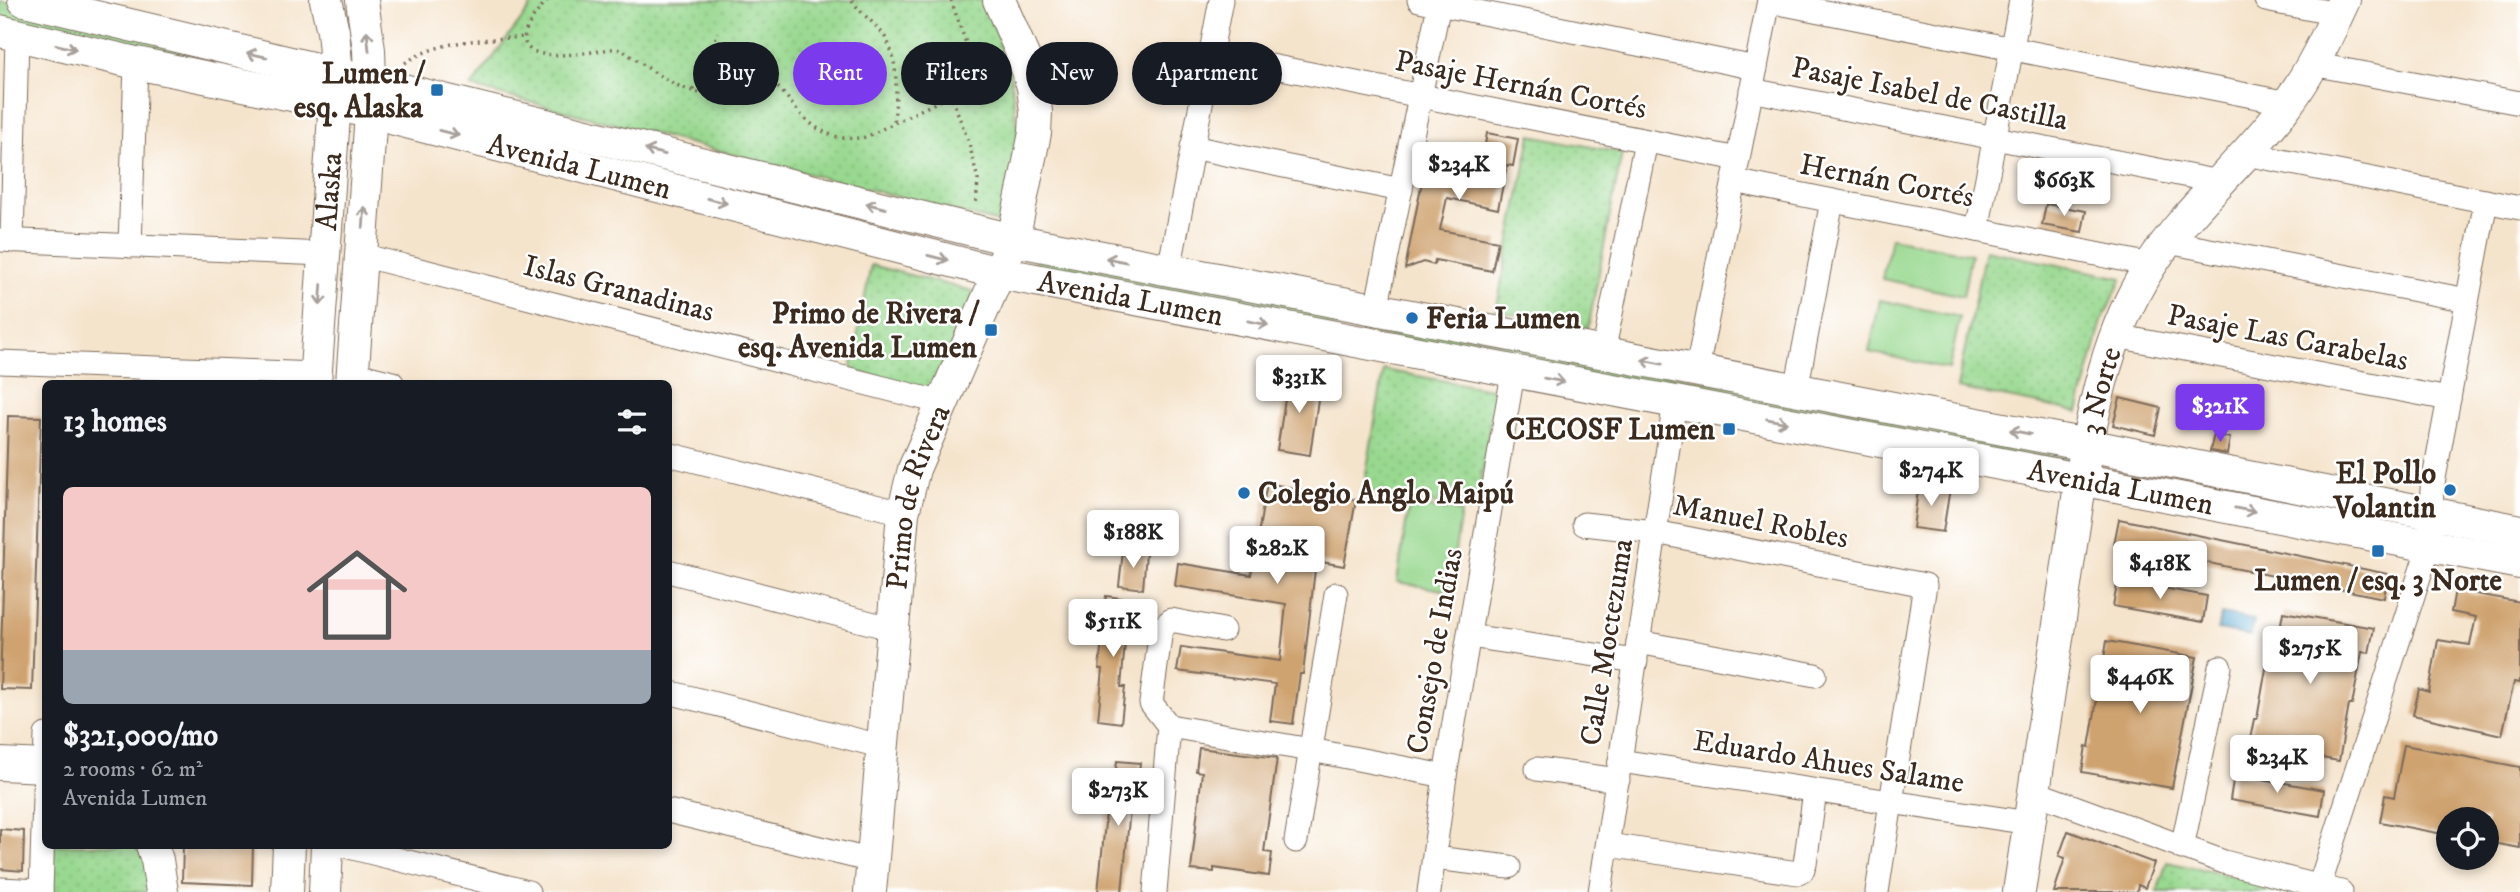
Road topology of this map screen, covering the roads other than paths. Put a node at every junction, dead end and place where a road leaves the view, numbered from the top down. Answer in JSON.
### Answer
{"nodes":[{"id":1,"x":24,"y":0,"type":"edge"},
{"id":2,"x":326,"y":0,"type":"edge"},
{"id":3,"x":362,"y":0,"type":"edge"},
{"id":4,"x":999,"y":0,"type":"edge"},
{"id":5,"x":1220,"y":0,"type":"edge"},
{"id":6,"x":1769,"y":0,"type":"edge"},
{"id":7,"x":2021,"y":0,"type":"edge"},
{"id":8,"x":2266,"y":0,"type":"edge"},
{"id":9,"x":1432,"y":1,"type":"edge"},
{"id":10,"x":2341,"y":7,"type":"edge"},
{"id":11,"x":9,"y":33,"type":"edge"},
{"id":12,"x":1212,"y":42,"type":"edge"},
{"id":13,"x":2012,"y":48,"type":"junction"},
{"id":14,"x":136,"y":63,"type":"junction"},
{"id":15,"x":2312,"y":64,"type":"junction"},
{"id":16,"x":1282,"y":68,"type":"edge"},
{"id":17,"x":370,"y":73,"type":"junction"},
{"id":18,"x":1754,"y":79,"type":"junction"},
{"id":19,"x":336,"y":89,"type":"junction"},
{"id":20,"x":1420,"y":96,"type":"junction"},
{"id":21,"x":2288,"y":103,"type":"junction"},
{"id":22,"x":2520,"y":103,"type":"edge"},
{"id":23,"x":1200,"y":105,"type":"edge"},
{"id":24,"x":371,"y":113,"type":"junction"},
{"id":25,"x":1995,"y":138,"type":"junction"},
{"id":26,"x":1646,"y":141,"type":"junction"},
{"id":27,"x":1192,"y":147,"type":"junction"},
{"id":28,"x":2246,"y":153,"type":"junction"},
{"id":29,"x":1736,"y":170,"type":"junction"},
{"id":30,"x":2219,"y":182,"type":"junction"},
{"id":31,"x":1401,"y":190,"type":"junction"},
{"id":32,"x":1832,"y":201,"type":"junction"},
{"id":33,"x":2486,"y":201,"type":"junction"},
{"id":34,"x":2520,"y":208,"type":"edge"},
{"id":35,"x":1978,"y":230,"type":"junction"},
{"id":36,"x":1013,"y":240,"type":"junction"},
{"id":37,"x":6,"y":241,"type":"edge"},
{"id":38,"x":130,"y":246,"type":"junction"},
{"id":39,"x":2160,"y":253,"type":"junction"},
{"id":40,"x":324,"y":254,"type":"junction"},
{"id":41,"x":361,"y":255,"type":"junction"},
{"id":42,"x":1169,"y":270,"type":"junction"},
{"id":43,"x":999,"y":273,"type":"junction"},
{"id":44,"x":2468,"y":300,"type":"junction"},
{"id":45,"x":1376,"y":309,"type":"junction"},
{"id":46,"x":2116,"y":336,"type":"junction"},
{"id":47,"x":1603,"y":353,"type":"junction"},
{"id":48,"x":0,"y":362,"type":"edge"},
{"id":49,"x":1696,"y":370,"type":"junction"},
{"id":50,"x":1513,"y":373,"type":"junction"},
{"id":51,"x":57,"y":374,"type":"edge"},
{"id":52,"x":179,"y":376,"type":"edge"},
{"id":53,"x":352,"y":378,"type":"edge"},
{"id":54,"x":316,"y":379,"type":"edge"},
{"id":55,"x":1796,"y":390,"type":"junction"},
{"id":56,"x":2449,"y":399,"type":"junction"},
{"id":57,"x":1675,"y":402,"type":"junction"},
{"id":58,"x":943,"y":403,"type":"junction"},
{"id":59,"x":2087,"y":445,"type":"junction"},
{"id":60,"x":672,"y":455,"type":"edge"},
{"id":61,"x":2081,"y":478,"type":"junction"},
{"id":62,"x":903,"y":513,"type":"junction"},
{"id":63,"x":2432,"y":514,"type":"junction"},
{"id":64,"x":1584,"y":524,"type":"dead end"},
{"id":65,"x":2520,"y":531,"type":"edge"},
{"id":66,"x":1655,"y":532,"type":"junction"},
{"id":67,"x":2429,"y":546,"type":"junction"},
{"id":68,"x":2520,"y":564,"type":"edge"},
{"id":69,"x":672,"y":572,"type":"edge"},
{"id":70,"x":1336,"y":594,"type":"dead end"},
{"id":71,"x":894,"y":629,"type":"junction"},
{"id":72,"x":1223,"y":630,"type":"dead end"},
{"id":73,"x":1469,"y":636,"type":"junction"},
{"id":74,"x":1637,"y":652,"type":"junction"},
{"id":75,"x":2220,"y":667,"type":"dead end"},
{"id":76,"x":1815,"y":675,"type":"dead end"},
{"id":77,"x":672,"y":693,"type":"edge"},
{"id":78,"x":1169,"y":726,"type":"junction"},
{"id":79,"x":884,"y":747,"type":"junction"},
{"id":80,"x":1311,"y":750,"type":"junction"},
{"id":81,"x":0,"y":764,"type":"edge"},
{"id":82,"x":42,"y":766,"type":"edge"},
{"id":83,"x":1537,"y":769,"type":"dead end"},
{"id":84,"x":1619,"y":770,"type":"junction"},
{"id":85,"x":1445,"y":776,"type":"junction"},
{"id":86,"x":1815,"y":791,"type":"junction"},
{"id":87,"x":2034,"y":792,"type":"junction"},
{"id":88,"x":1890,"y":802,"type":"junction"},
{"id":89,"x":672,"y":812,"type":"edge"},
{"id":90,"x":2029,"y":823,"type":"junction"},
{"id":91,"x":1296,"y":841,"type":"dead end"},
{"id":92,"x":1608,"y":845,"type":"junction"},
{"id":93,"x":2182,"y":848,"type":"junction"},
{"id":94,"x":42,"y":849,"type":"edge"},
{"id":95,"x":153,"y":849,"type":"edge"},
{"id":96,"x":289,"y":849,"type":"edge"},
{"id":97,"x":327,"y":849,"type":"edge"},
{"id":98,"x":357,"y":849,"type":"edge"},
{"id":99,"x":1435,"y":858,"type":"junction"},
{"id":100,"x":873,"y":861,"type":"junction"},
{"id":101,"x":1509,"y":867,"type":"dead end"},
{"id":102,"x":0,"y":889,"type":"edge"},
{"id":103,"x":2330,"y":890,"type":"edge"},
{"id":104,"x":41,"y":891,"type":"edge"},
{"id":105,"x":162,"y":892,"type":"edge"},
{"id":106,"x":287,"y":892,"type":"edge"},
{"id":107,"x":325,"y":892,"type":"edge"},
{"id":108,"x":528,"y":892,"type":"edge"},
{"id":109,"x":870,"y":892,"type":"edge"},
{"id":110,"x":1155,"y":892,"type":"edge"},
{"id":111,"x":1429,"y":892,"type":"edge"},
{"id":112,"x":1600,"y":892,"type":"edge"},
{"id":113,"x":1877,"y":892,"type":"edge"},
{"id":114,"x":2019,"y":892,"type":"edge"}],
"edges":[{"from":19,"to":1,"type":"street","name":"Avenida Lumen","one_way":true},
{"from":2,"to":19,"type":"street","name":"Alaska"},
{"from":17,"to":3,"type":"street","name":"Alaska","one_way":true},
{"from":4,"to":36,"type":"street","name":"Primo de Rivera"},
{"from":5,"to":12,"type":"street"},
{"from":6,"to":13,"type":"street"},
{"from":6,"to":18,"type":"street"},
{"from":7,"to":13,"type":"street"},
{"from":8,"to":10,"type":"street"},
{"from":9,"to":18,"type":"street","name":"Pasaje Isabel de Castilla"},
{"from":9,"to":20,"type":"street"},
{"from":10,"to":15,"type":"street","name":"3 Norte"},
{"from":11,"to":14,"type":"street","name":"Avenida Lumen","one_way":true},
{"from":11,"to":37,"type":"street"},
{"from":13,"to":21,"type":"street"},
{"from":13,"to":25,"type":"street"},
{"from":14,"to":19,"type":"street","name":"Avenida Lumen"},
{"from":14,"to":38,"type":"street"},
{"from":15,"to":21,"type":"street","name":"3 Norte"},
{"from":15,"to":22,"type":"street"},
{"from":16,"to":20,"type":"street","name":"Pasaje Hernán Cortés"},
{"from":17,"to":19,"type":"street","name":"Avenida Lumen"},
{"from":17,"to":24,"type":"street","name":"Alaska"},
{"from":36,"to":17,"type":"street","name":"Avenida Lumen","one_way":true},
{"from":18,"to":25,"type":"street","name":"Pasaje Isabel de Castilla"},
{"from":18,"to":29,"type":"street"},
{"from":19,"to":24,"type":"street","name":"Avenida Lumen"},
{"from":19,"to":40,"type":"street","name":"Alaska"},
{"from":20,"to":26,"type":"street","name":"Pasaje Hernán Cortés"},
{"from":20,"to":31,"type":"street"},
{"from":21,"to":28,"type":"street","name":"3 Norte"},
{"from":23,"to":27,"type":"street"},
{"from":41,"to":24,"type":"street","name":"Alaska","one_way":true},
{"from":24,"to":43,"type":"street","name":"Avenida Lumen","one_way":true},
{"from":25,"to":30,"type":"street","name":"Pasaje Isabel de Castilla"},
{"from":25,"to":35,"type":"street"},
{"from":26,"to":29,"type":"street","name":"Pasaje Hernán Cortés"},
{"from":26,"to":47,"type":"street"},
{"from":27,"to":31,"type":"street"},
{"from":27,"to":42,"type":"street"},
{"from":28,"to":30,"type":"street","name":"3 Norte"},
{"from":28,"to":33,"type":"street"},
{"from":29,"to":32,"type":"street","name":"Hernán Cortés"},
{"from":29,"to":49,"type":"street"},
{"from":30,"to":39,"type":"street","name":"3 Norte"},
{"from":31,"to":45,"type":"street"},
{"from":32,"to":35,"type":"street","name":"Hernán Cortés"},
{"from":32,"to":55,"type":"street"},
{"from":33,"to":34,"type":"street"},
{"from":33,"to":44,"type":"street"},
{"from":35,"to":39,"type":"street","name":"Hernán Cortés"},
{"from":42,"to":36,"type":"street","name":"Avenida Lumen","one_way":true},
{"from":36,"to":43,"type":"street","name":"Primo de Rivera"},
{"from":37,"to":38,"type":"street"},
{"from":38,"to":40,"type":"street"},
{"from":39,"to":44,"type":"street","name":"Hernán Cortés"},
{"from":39,"to":46,"type":"street","name":"3 Norte"},
{"from":40,"to":54,"type":"street","name":"Alaska","one_way":true},
{"from":41,"to":53,"type":"street","name":"Alaska"},
{"from":41,"to":58,"type":"street","name":"Islas Granadinas"},
{"from":42,"to":45,"type":"street","name":"Avenida Lumen"},
{"from":43,"to":50,"type":"street","name":"Avenida Lumen","one_way":true},
{"from":43,"to":58,"type":"street","name":"Primo de Rivera"},
{"from":44,"to":56,"type":"street"},
{"from":45,"to":47,"type":"street","name":"Avenida Lumen"},
{"from":46,"to":56,"type":"street","name":"Pasaje Las Carabelas"},
{"from":46,"to":59,"type":"street","name":"3 Norte"},
{"from":49,"to":47,"type":"street","name":"Avenida Lumen","one_way":true},
{"from":48,"to":51,"type":"street"},
{"from":49,"to":55,"type":"street","name":"Avenida Lumen"},
{"from":50,"to":57,"type":"street","name":"Avenida Lumen","one_way":true},
{"from":50,"to":73,"type":"street","name":"Consejo de Indias"},
{"from":51,"to":52,"type":"street"},
{"from":52,"to":54,"type":"street"},
{"from":59,"to":55,"type":"street","name":"Avenida Lumen","one_way":true},
{"from":56,"to":63,"type":"street"},
{"from":57,"to":61,"type":"street","name":"Avenida Lumen","one_way":true},
{"from":57,"to":66,"type":"street","name":"Calle Moctezuma"},
{"from":58,"to":62,"type":"street","name":"Primo de Rivera"},
{"from":59,"to":61,"type":"street","name":"3 Norte"},
{"from":59,"to":63,"type":"street","name":"Avenida Lumen"},
{"from":60,"to":62,"type":"street"},
{"from":61,"to":67,"type":"street","name":"Avenida Lumen","one_way":true},
{"from":61,"to":87,"type":"street","name":"3 Norte"},
{"from":62,"to":71,"type":"street","name":"Primo de Rivera"},
{"from":63,"to":65,"type":"street","name":"Avenida Lumen"},
{"from":63,"to":67,"type":"street"},
{"from":64,"to":66,"type":"street","name":"Manuel Robles"},
{"from":66,"to":74,"type":"street","name":"Calle Moctezuma"},
{"from":66,"to":88,"type":"street","name":"Manuel Robles"},
{"from":67,"to":68,"type":"street","name":"Avenida Lumen"},
{"from":67,"to":103,"type":"street"},
{"from":69,"to":71,"type":"street"},
{"from":70,"to":80,"type":"street"},
{"from":71,"to":79,"type":"street","name":"Primo de Rivera"},
{"from":72,"to":78,"type":"street"},
{"from":73,"to":74,"type":"street"},
{"from":73,"to":85,"type":"street","name":"Consejo de Indias"},
{"from":74,"to":76,"type":"street"},
{"from":74,"to":84,"type":"street","name":"Calle Moctezuma"},
{"from":75,"to":93,"type":"street"},
{"from":77,"to":79,"type":"street"},
{"from":78,"to":80,"type":"street"},
{"from":78,"to":110,"type":"street"},
{"from":79,"to":100,"type":"street","name":"Primo de Rivera"},
{"from":80,"to":85,"type":"street"},
{"from":80,"to":91,"type":"street"},
{"from":81,"to":82,"type":"street"},
{"from":83,"to":84,"type":"street","name":"Eduardo Ahues Salame"},
{"from":84,"to":86,"type":"street","name":"Eduardo Ahues Salame"},
{"from":84,"to":92,"type":"street","name":"Calle Moctezuma"},
{"from":85,"to":99,"type":"street","name":"Consejo de Indias"},
{"from":86,"to":88,"type":"street","name":"Eduardo Ahues Salame"},
{"from":86,"to":92,"type":"street"},
{"from":87,"to":90,"type":"street","name":"3 Norte"},
{"from":87,"to":93,"type":"street"},
{"from":88,"to":90,"type":"street","name":"Eduardo Ahues Salame"},
{"from":88,"to":113,"type":"street"},
{"from":89,"to":100,"type":"street"},
{"from":90,"to":114,"type":"street","name":"3 Norte"},
{"from":92,"to":112,"type":"street","name":"Calle Moctezuma"},
{"from":93,"to":103,"type":"street"},
{"from":94,"to":104,"type":"street"},
{"from":95,"to":105,"type":"street"},
{"from":96,"to":106,"type":"street"},
{"from":97,"to":107,"type":"street"},
{"from":98,"to":108,"type":"street"},
{"from":99,"to":101,"type":"street"},
{"from":99,"to":111,"type":"street","name":"Consejo de Indias"},
{"from":100,"to":109,"type":"street","name":"Primo de Rivera"},
{"from":102,"to":104,"type":"street"}]}
